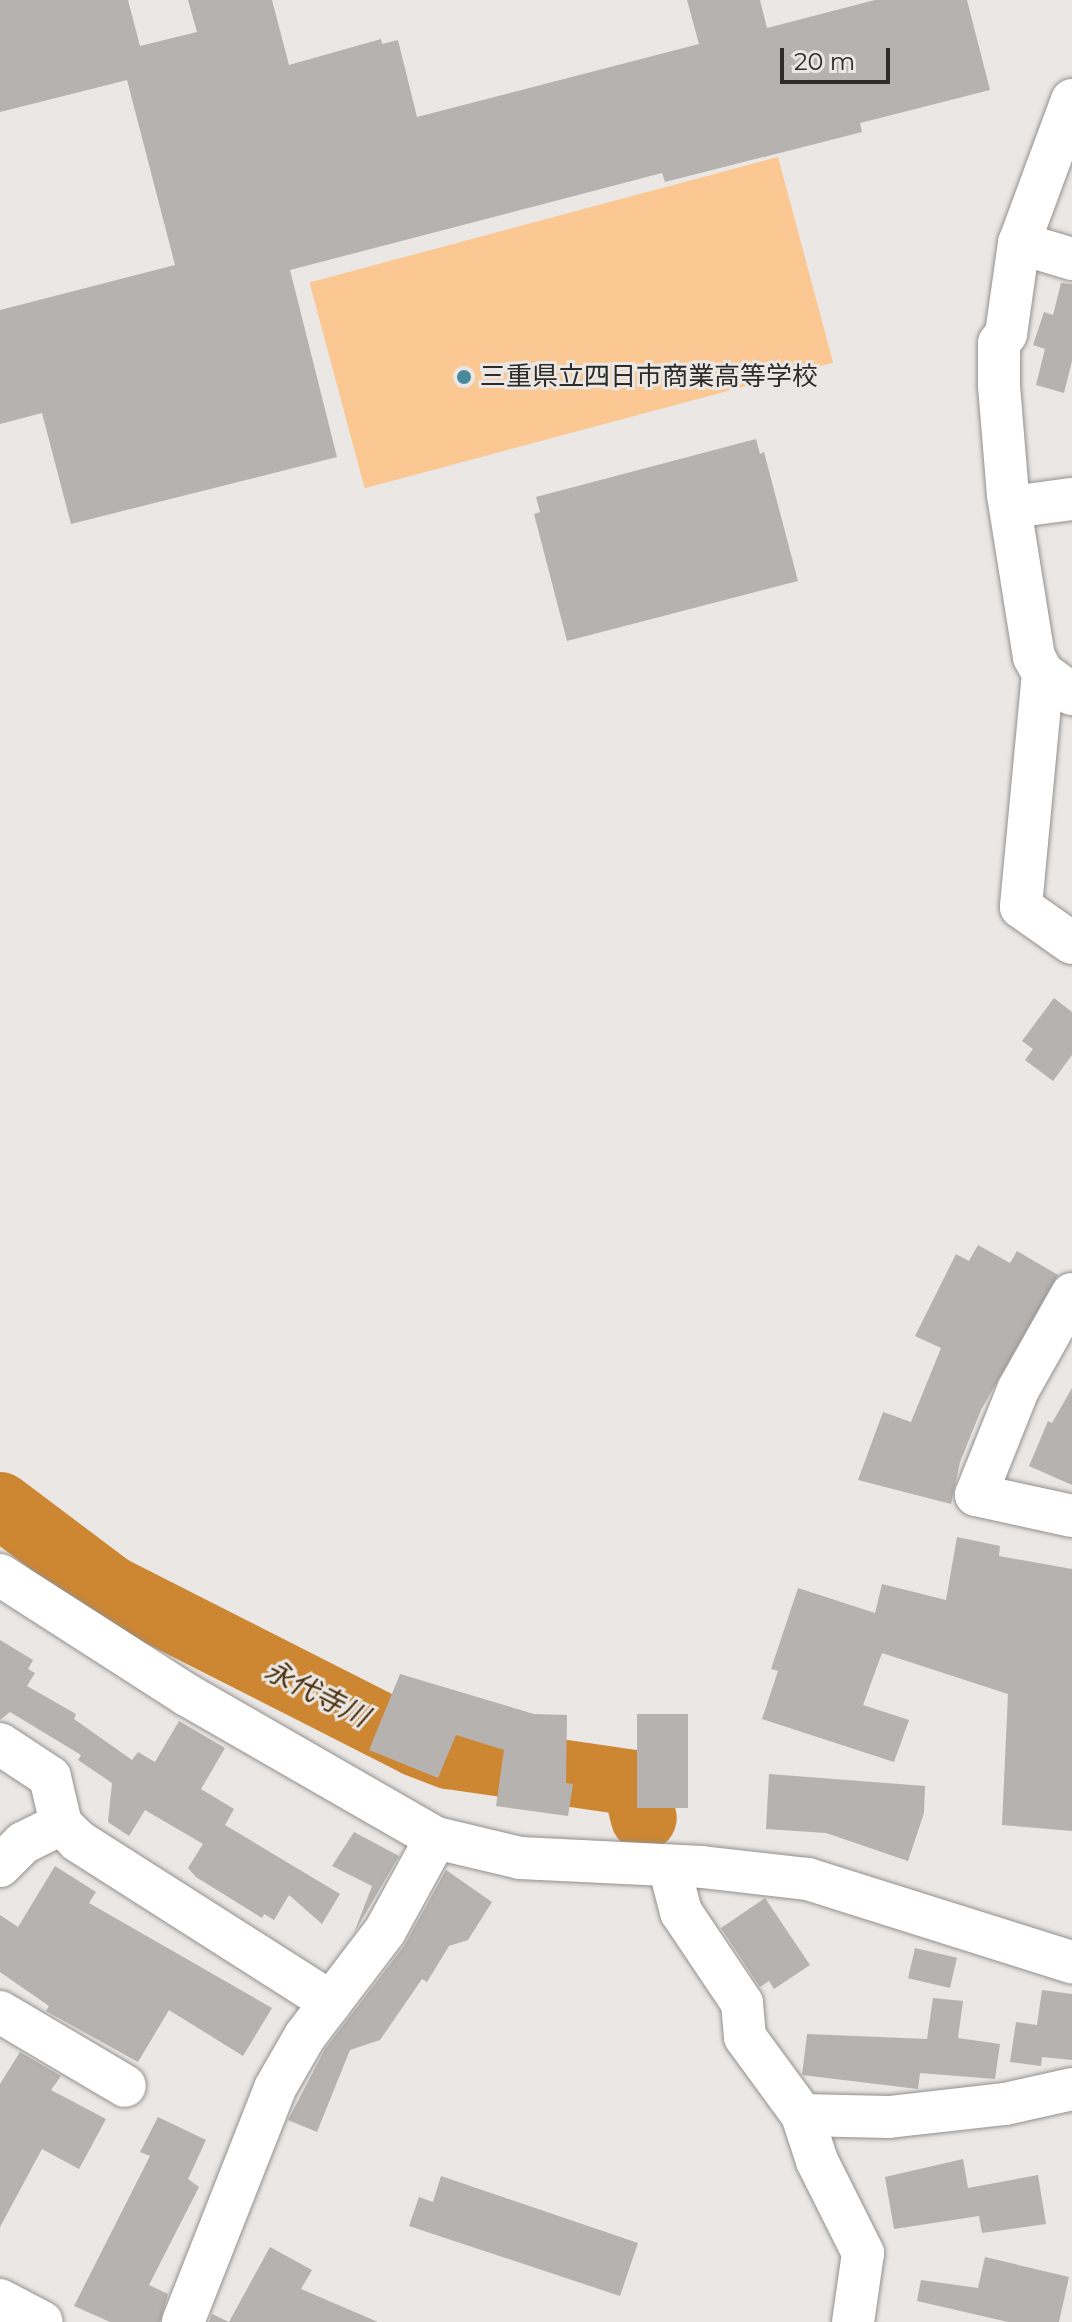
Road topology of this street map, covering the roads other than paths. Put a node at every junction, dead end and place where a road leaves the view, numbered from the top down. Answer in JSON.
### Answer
{"nodes":[{"id":1,"x":1072,"y":100,"type":"edge"},
{"id":2,"x":1019,"y":243,"type":"junction"},
{"id":3,"x":1072,"y":259,"type":"edge"},
{"id":4,"x":1072,"y":499,"type":"edge"},
{"id":5,"x":1012,"y":507,"type":"junction"},
{"id":6,"x":1058,"y":684,"type":"edge"},
{"id":7,"x":1072,"y":943,"type":"edge"},
{"id":8,"x":1072,"y":1294,"type":"edge"},
{"id":9,"x":1072,"y":1516,"type":"edge"},
{"id":10,"x":0,"y":1575,"type":"edge"},
{"id":11,"x":0,"y":1744,"type":"edge"},
{"id":12,"x":61,"y":1824,"type":"junction"},
{"id":13,"x":436,"y":1838,"type":"junction"},
{"id":14,"x":0,"y":1866,"type":"edge"},
{"id":15,"x":669,"y":1866,"type":"junction"},
{"id":16,"x":1072,"y":1962,"type":"edge"},
{"id":17,"x":331,"y":2002,"type":"junction"},
{"id":18,"x":0,"y":2012,"type":"edge"},
{"id":19,"x":125,"y":2086,"type":"dead end"},
{"id":20,"x":1072,"y":2089,"type":"edge"},
{"id":21,"x":802,"y":2115,"type":"junction"},
{"id":22,"x":0,"y":2300,"type":"edge"},
{"id":23,"x":42,"y":2322,"type":"edge"},
{"id":24,"x":183,"y":2322,"type":"edge"},
{"id":25,"x":853,"y":2322,"type":"edge"}],
"edges":[{"from":1,"to":2,"type":"street"},
{"from":2,"to":3,"type":"street"},
{"from":2,"to":5,"type":"street"},
{"from":4,"to":5,"type":"street"},
{"from":5,"to":6,"type":"street"},
{"from":6,"to":7,"type":"street"},
{"from":8,"to":9,"type":"street"},
{"from":10,"to":13,"type":"street"},
{"from":11,"to":12,"type":"street"},
{"from":12,"to":14,"type":"street"},
{"from":12,"to":17,"type":"street"},
{"from":13,"to":15,"type":"street"},
{"from":13,"to":17,"type":"street"},
{"from":15,"to":16,"type":"street"},
{"from":15,"to":21,"type":"street"},
{"from":17,"to":24,"type":"street"},
{"from":18,"to":19,"type":"street"},
{"from":20,"to":21,"type":"street"},
{"from":21,"to":25,"type":"street"},
{"from":22,"to":23,"type":"street"}]}
